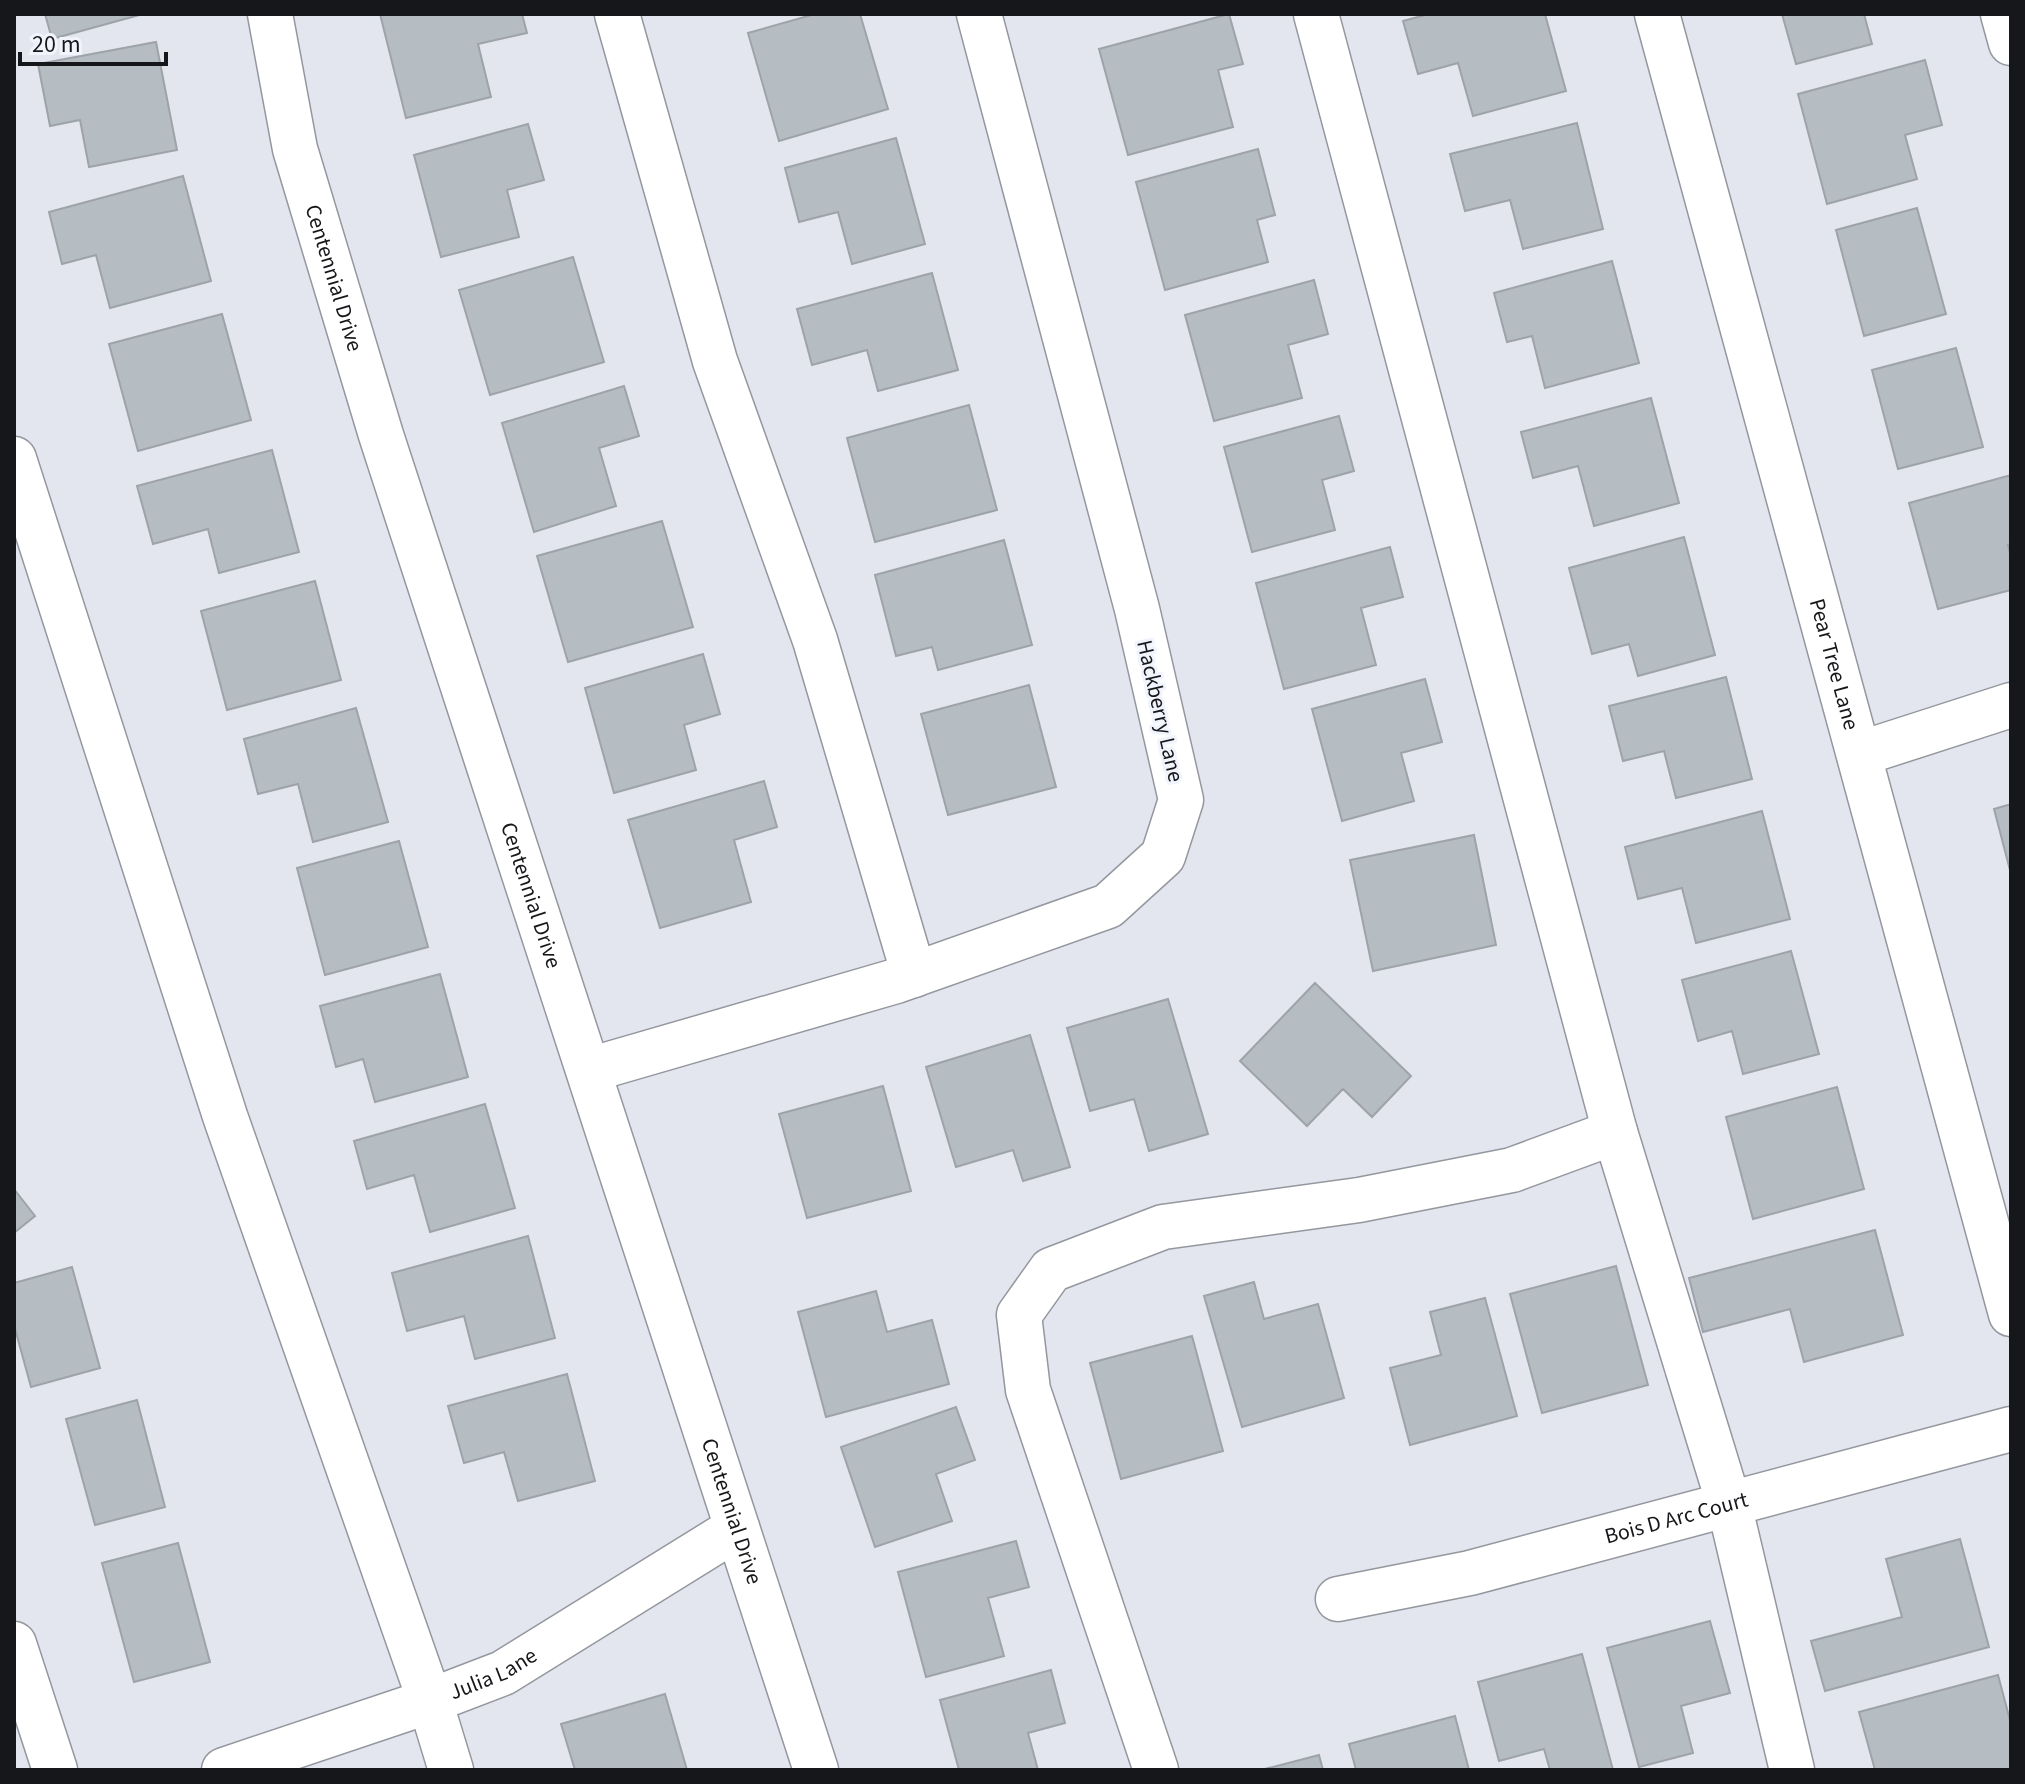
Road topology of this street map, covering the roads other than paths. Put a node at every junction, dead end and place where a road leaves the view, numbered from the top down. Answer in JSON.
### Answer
{"nodes":[{"id":1,"x":270,"y":14,"type":"edge"},
{"id":2,"x":617,"y":14,"type":"edge"},
{"id":3,"x":979,"y":14,"type":"edge"},
{"id":4,"x":1316,"y":14,"type":"edge"},
{"id":5,"x":1657,"y":14,"type":"edge"},
{"id":6,"x":2003,"y":14,"type":"edge"},
{"id":7,"x":2011,"y":43,"type":"edge"},
{"id":8,"x":14,"y":459,"type":"edge"},
{"id":9,"x":2011,"y":705,"type":"edge"},
{"id":10,"x":1859,"y":754,"type":"junction"},
{"id":11,"x":914,"y":975,"type":"junction"},
{"id":12,"x":589,"y":1070,"type":"junction"},
{"id":13,"x":1615,"y":1132,"type":"junction"},
{"id":14,"x":2011,"y":1314,"type":"edge"},
{"id":15,"x":2011,"y":1429,"type":"edge"},
{"id":16,"x":1729,"y":1504,"type":"junction"},
{"id":17,"x":737,"y":1528,"type":"junction"},
{"id":18,"x":1338,"y":1599,"type":"dead end"},
{"id":19,"x":14,"y":1644,"type":"edge"},
{"id":20,"x":430,"y":1701,"type":"junction"},
{"id":21,"x":55,"y":1770,"type":"edge"},
{"id":22,"x":224,"y":1770,"type":"edge"},
{"id":23,"x":451,"y":1770,"type":"edge"},
{"id":24,"x":816,"y":1770,"type":"edge"},
{"id":25,"x":1156,"y":1770,"type":"edge"},
{"id":26,"x":1792,"y":1770,"type":"edge"}],
"edges":[{"from":1,"to":12,"type":"street","name":"Centennial Drive"},
{"from":2,"to":11,"type":"street"},
{"from":3,"to":11,"type":"street","name":"Hackberry Lane"},
{"from":4,"to":13,"type":"street"},
{"from":5,"to":10,"type":"street","name":"Pear Tree Lane"},
{"from":6,"to":7,"type":"street"},
{"from":8,"to":20,"type":"street"},
{"from":9,"to":10,"type":"street"},
{"from":10,"to":14,"type":"street","name":"Pear Tree Lane"},
{"from":11,"to":12,"type":"street","name":"Hackberry Lane"},
{"from":12,"to":17,"type":"street","name":"Centennial Drive"},
{"from":13,"to":16,"type":"street"},
{"from":13,"to":25,"type":"street"},
{"from":15,"to":16,"type":"street","name":"Bois D Arc Court"},
{"from":16,"to":18,"type":"street","name":"Bois D Arc Court"},
{"from":16,"to":26,"type":"street"},
{"from":17,"to":20,"type":"street","name":"Julia Lane"},
{"from":17,"to":24,"type":"street","name":"Centennial Drive"},
{"from":19,"to":21,"type":"street"},
{"from":20,"to":22,"type":"street","name":"Julia Lane"},
{"from":20,"to":23,"type":"street"}]}
